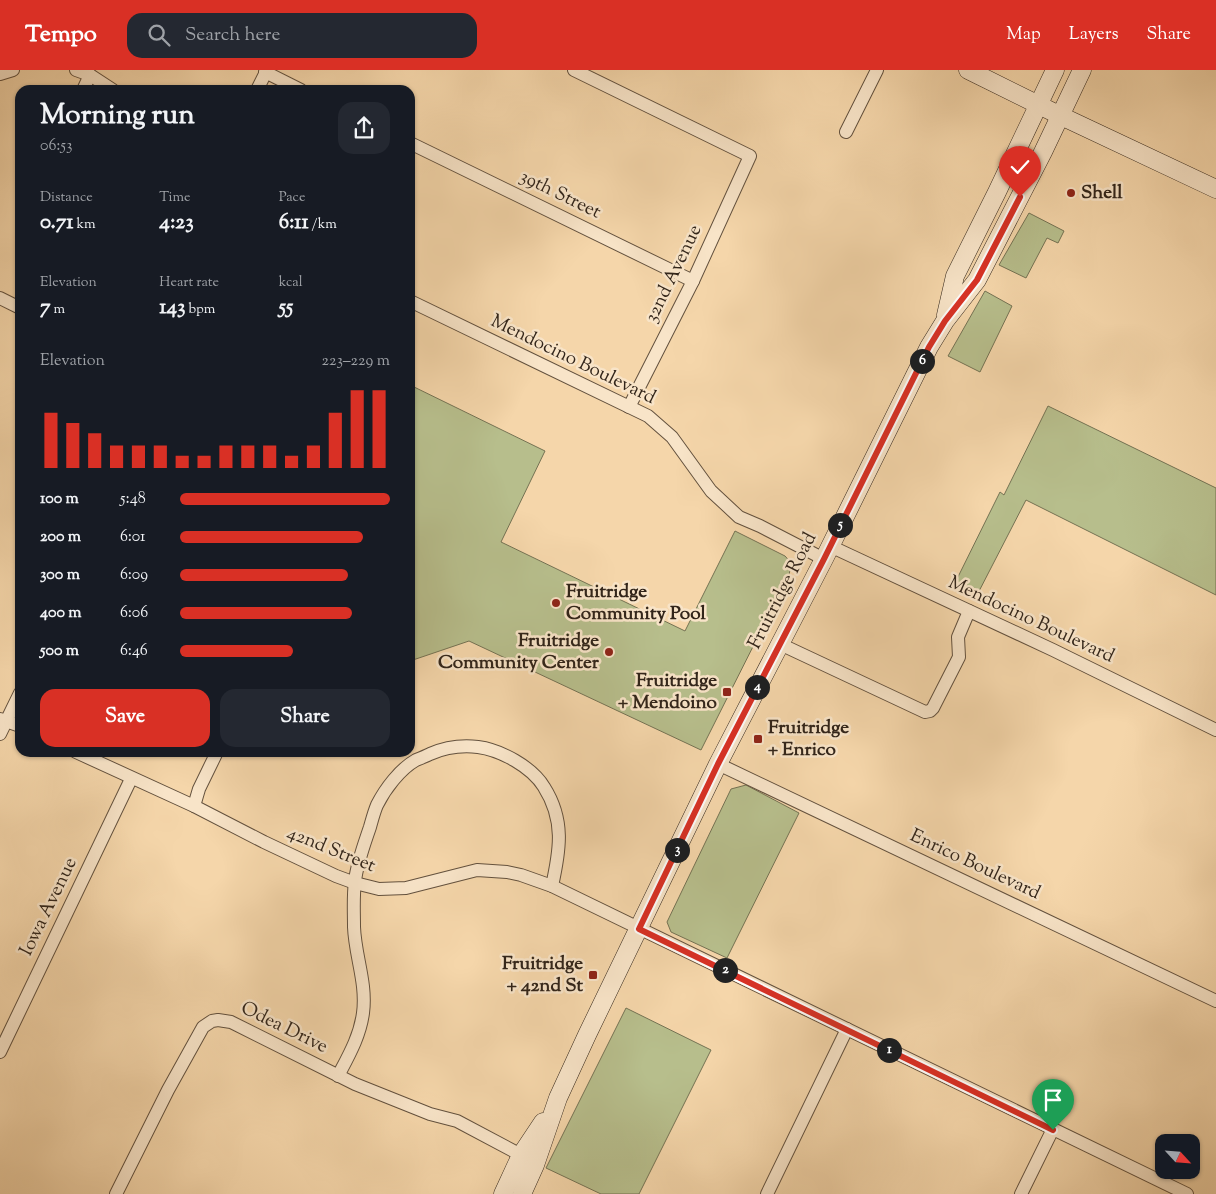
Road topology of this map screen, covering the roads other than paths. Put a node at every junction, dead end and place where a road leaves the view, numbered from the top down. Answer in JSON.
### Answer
{"nodes":[{"id":1,"x":13,"y":70,"type":"edge"},
{"id":2,"x":76,"y":70,"type":"edge"},
{"id":3,"x":574,"y":70,"type":"edge"},
{"id":4,"x":877,"y":70,"type":"edge"},
{"id":5,"x":968,"y":70,"type":"edge"},
{"id":6,"x":1055,"y":70,"type":"edge"},
{"id":7,"x":1082,"y":70,"type":"edge"},
{"id":8,"x":266,"y":71,"type":"edge"},
{"id":9,"x":0,"y":74,"type":"edge"},
{"id":10,"x":90,"y":75,"type":"junction"},
{"id":11,"x":85,"y":85,"type":"edge"},
{"id":12,"x":106,"y":85,"type":"edge"},
{"id":13,"x":259,"y":85,"type":"edge"},
{"id":14,"x":292,"y":85,"type":"edge"},
{"id":15,"x":1038,"y":104,"type":"junction"},
{"id":16,"x":1061,"y":116,"type":"junction"},
{"id":17,"x":846,"y":132,"type":"dead end"},
{"id":18,"x":415,"y":145,"type":"edge"},
{"id":19,"x":1216,"y":189,"type":"edge"},
{"id":20,"x":693,"y":281,"type":"junction"},
{"id":21,"x":0,"y":298,"type":"edge"},
{"id":22,"x":415,"y":302,"type":"edge"},
{"id":23,"x":15,"y":306,"type":"edge"},
{"id":24,"x":945,"y":321,"type":"junction"},
{"id":25,"x":629,"y":407,"type":"junction"},
{"id":26,"x":827,"y":552,"type":"junction"},
{"id":27,"x":969,"y":611,"type":"junction"},
{"id":28,"x":780,"y":644,"type":"junction"},
{"id":29,"x":15,"y":701,"type":"edge"},
{"id":30,"x":3,"y":720,"type":"edge"},
{"id":31,"x":15,"y":724,"type":"edge"},
{"id":32,"x":1216,"y":730,"type":"edge"},
{"id":33,"x":0,"y":734,"type":"edge"},
{"id":34,"x":86,"y":757,"type":"edge"},
{"id":35,"x":215,"y":757,"type":"edge"},
{"id":36,"x":718,"y":764,"type":"junction"},
{"id":37,"x":131,"y":779,"type":"junction"},
{"id":38,"x":194,"y":806,"type":"junction"},
{"id":39,"x":354,"y":883,"type":"junction"},
{"id":40,"x":552,"y":886,"type":"junction"},
{"id":41,"x":639,"y":929,"type":"junction"},
{"id":42,"x":1216,"y":1001,"type":"edge"},
{"id":43,"x":847,"y":1029,"type":"junction"},
{"id":44,"x":0,"y":1052,"type":"edge"},
{"id":45,"x":338,"y":1076,"type":"junction"},
{"id":46,"x":558,"y":1098,"type":"junction"},
{"id":47,"x":1053,"y":1130,"type":"junction"},
{"id":48,"x":521,"y":1155,"type":"junction"},
{"id":49,"x":116,"y":1194,"type":"edge"},
{"id":50,"x":502,"y":1194,"type":"edge"},
{"id":51,"x":522,"y":1194,"type":"edge"},
{"id":52,"x":767,"y":1194,"type":"edge"},
{"id":53,"x":1021,"y":1194,"type":"edge"},
{"id":54,"x":1187,"y":1194,"type":"edge"}],
"edges":[{"from":1,"to":9,"type":"street"},
{"from":2,"to":10,"type":"street"},
{"from":3,"to":20,"type":"street","name":"32nd Avenue"},
{"from":4,"to":17,"type":"street"},
{"from":5,"to":15,"type":"main road"},
{"from":6,"to":15,"type":"main road","name":"Fruitridge Road"},
{"from":7,"to":16,"type":"main road","name":"Fruitridge Road"},
{"from":8,"to":13,"type":"street"},
{"from":8,"to":14,"type":"street"},
{"from":10,"to":11,"type":"street"},
{"from":10,"to":12,"type":"street"},
{"from":15,"to":16,"type":"main road"},
{"from":15,"to":24,"type":"main road","name":"Fruitridge Road"},
{"from":16,"to":19,"type":"main road"},
{"from":16,"to":24,"type":"main road","name":"Fruitridge Road"},
{"from":18,"to":20,"type":"street","name":"39th Street"},
{"from":20,"to":25,"type":"street","name":"32nd Avenue"},
{"from":21,"to":23,"type":"street"},
{"from":22,"to":25,"type":"street","name":"Mendocino Boulevard"},
{"from":24,"to":26,"type":"main road","name":"Fruitridge Road"},
{"from":25,"to":26,"type":"street","name":"Mendocino Boulevard"},
{"from":26,"to":27,"type":"street","name":"Mendocino Boulevard"},
{"from":26,"to":28,"type":"main road","name":"Fruitridge Road"},
{"from":27,"to":28,"type":"street"},
{"from":27,"to":32,"type":"street","name":"Mendocino Boulevard"},
{"from":28,"to":36,"type":"main road","name":"Fruitridge Road"},
{"from":29,"to":30,"type":"street"},
{"from":30,"to":31,"type":"street"},
{"from":30,"to":33,"type":"street"},
{"from":34,"to":37,"type":"street","name":"42nd Street"},
{"from":35,"to":38,"type":"street"},
{"from":36,"to":41,"type":"main road","name":"Fruitridge Road"},
{"from":36,"to":42,"type":"street","name":"Enrico Boulevard"},
{"from":37,"to":38,"type":"street","name":"42nd Street"},
{"from":37,"to":44,"type":"street","name":"Iowa Avenue"},
{"from":38,"to":39,"type":"street","name":"42nd Street"},
{"from":39,"to":40,"type":"street","name":"42nd Street"},
{"from":39,"to":40,"type":"street"},
{"from":39,"to":45,"type":"street"},
{"from":40,"to":41,"type":"street","name":"42nd Street"},
{"from":41,"to":43,"type":"street","name":"42nd Street"},
{"from":41,"to":46,"type":"main road","name":"Fruitridge Road"},
{"from":43,"to":47,"type":"street","name":"42nd Street"},
{"from":43,"to":52,"type":"street"},
{"from":45,"to":48,"type":"street","name":"Odea Drive"},
{"from":45,"to":49,"type":"street","name":"Odea Drive"},
{"from":46,"to":48,"type":"main road","name":"Fruitridge Road"},
{"from":46,"to":51,"type":"main road","name":"Fruitridge Road"},
{"from":47,"to":53,"type":"street"},
{"from":47,"to":54,"type":"street","name":"42nd Street"},
{"from":48,"to":50,"type":"main road","name":"Fruitridge Road"}]}
